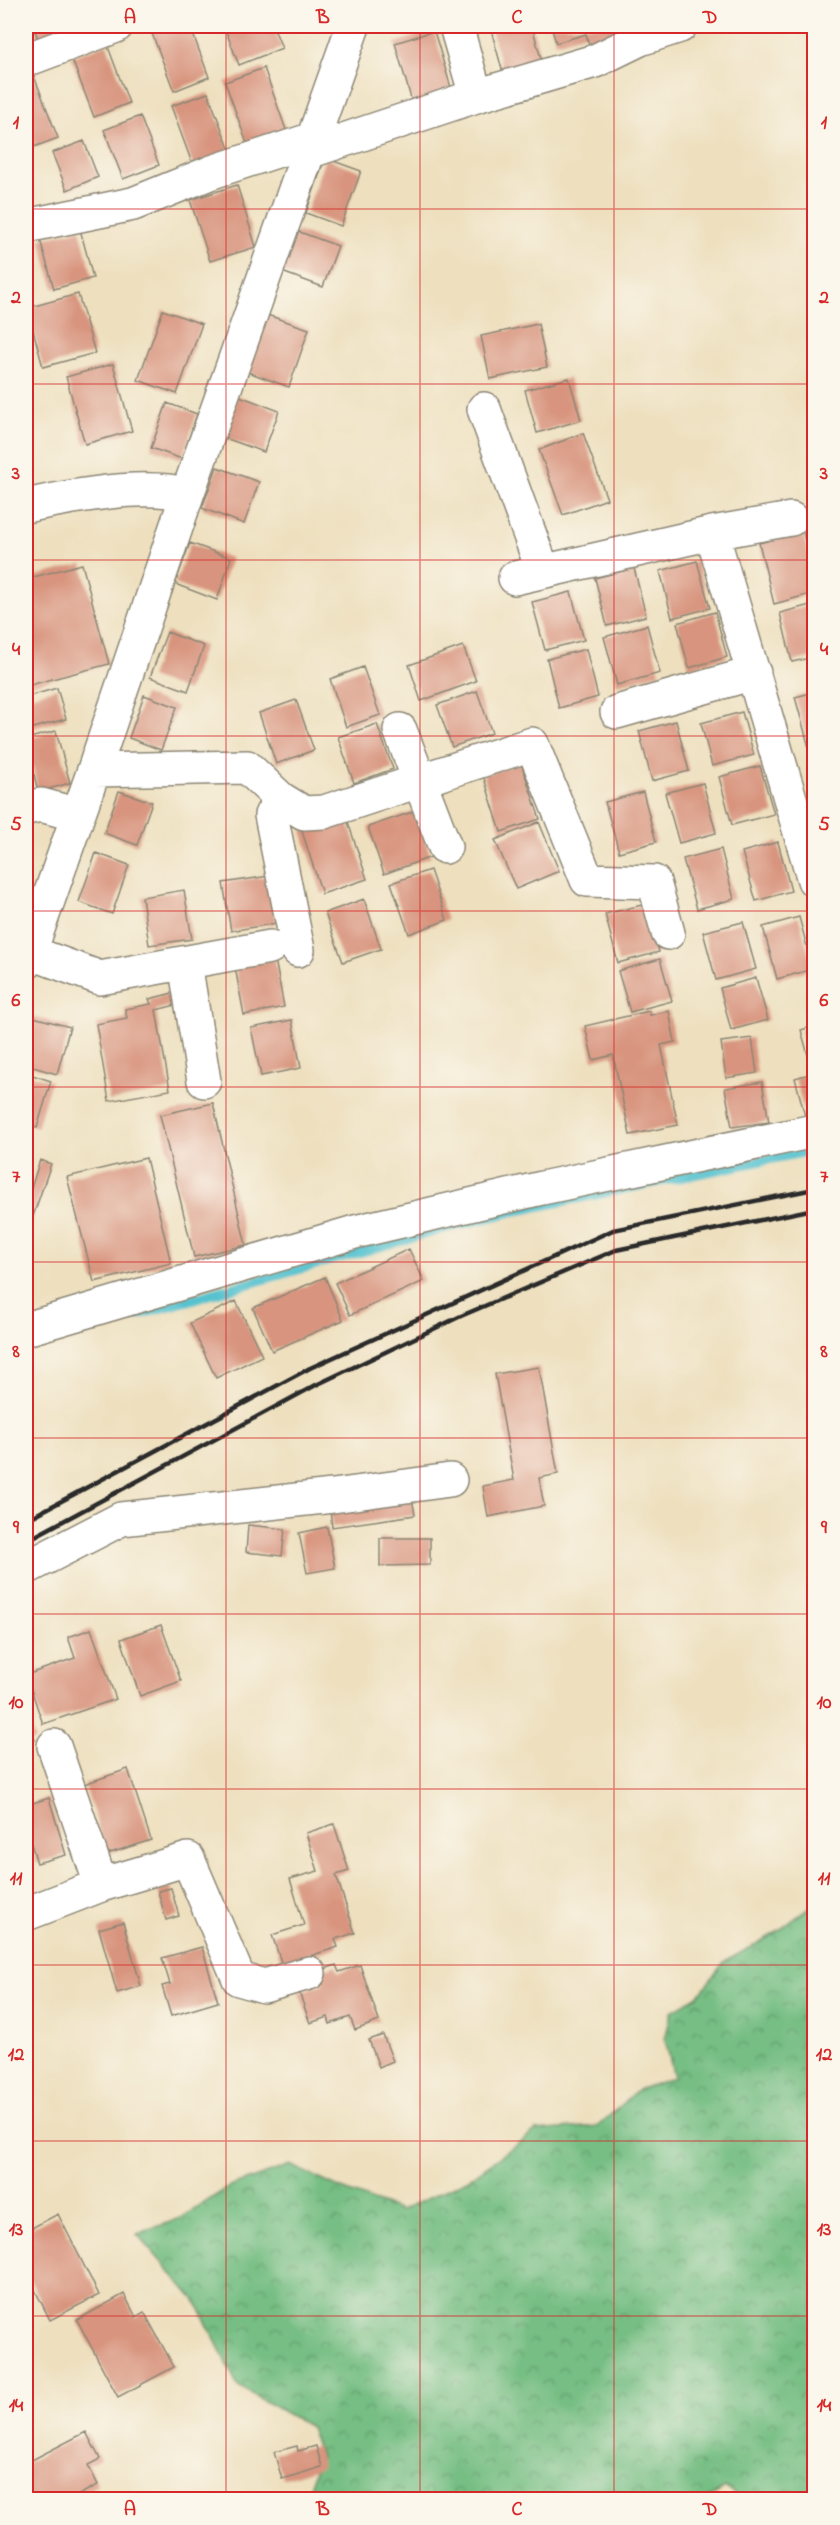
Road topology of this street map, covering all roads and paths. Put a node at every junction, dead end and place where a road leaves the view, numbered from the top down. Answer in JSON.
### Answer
{"nodes":[{"id":1,"x":353,"y":26,"type":"edge"},
{"id":2,"x":456,"y":26,"type":"edge"},
{"id":3,"x":680,"y":26,"type":"edge"},
{"id":4,"x":101,"y":28,"type":"edge"},
{"id":5,"x":26,"y":60,"type":"edge"},
{"id":6,"x":476,"y":96,"type":"junction"},
{"id":7,"x":310,"y":146,"type":"junction"},
{"id":8,"x":26,"y":226,"type":"edge"},
{"id":9,"x":484,"y":409,"type":"dead end"},
{"id":10,"x":187,"y":495,"type":"junction"},
{"id":11,"x":26,"y":506,"type":"edge"},
{"id":12,"x":791,"y":519,"type":"dead end"},
{"id":13,"x":712,"y":533,"type":"junction"},
{"id":14,"x":754,"y":673,"type":"junction"},
{"id":15,"x":617,"y":712,"type":"dead end"},
{"id":16,"x":400,"y":730,"type":"dead end"},
{"id":17,"x":94,"y":770,"type":"junction"},
{"id":18,"x":420,"y":781,"type":"junction"},
{"id":19,"x":281,"y":800,"type":"junction"},
{"id":20,"x":26,"y":808,"type":"edge"},
{"id":21,"x":78,"y":815,"type":"junction"},
{"id":22,"x":445,"y":847,"type":"dead end"},
{"id":23,"x":814,"y":879,"type":"edge"},
{"id":24,"x":668,"y":933,"type":"dead end"},
{"id":25,"x":27,"y":958,"type":"edge"},
{"id":26,"x":185,"y":963,"type":"junction"},
{"id":27,"x":204,"y":1081,"type":"dead end"},
{"id":28,"x":814,"y":1131,"type":"edge"},
{"id":29,"x":26,"y":1329,"type":"edge"},
{"id":30,"x":450,"y":1480,"type":"dead end"},
{"id":31,"x":26,"y":1568,"type":"edge"},
{"id":32,"x":54,"y":1746,"type":"dead end"},
{"id":33,"x":101,"y":1885,"type":"junction"},
{"id":34,"x":26,"y":1914,"type":"edge"},
{"id":35,"x":309,"y":1973,"type":"dead end"}],
"edges":[{"from":1,"to":7,"type":"street"},
{"from":2,"to":6,"type":"street"},
{"from":3,"to":6,"type":"street"},
{"from":4,"to":5,"type":"street"},
{"from":6,"to":7,"type":"street"},
{"from":7,"to":8,"type":"street"},
{"from":7,"to":10,"type":"street"},
{"from":9,"to":13,"type":"street"},
{"from":10,"to":11,"type":"street"},
{"from":10,"to":17,"type":"street"},
{"from":12,"to":13,"type":"street"},
{"from":13,"to":14,"type":"street"},
{"from":14,"to":15,"type":"street"},
{"from":14,"to":23,"type":"street"},
{"from":16,"to":18,"type":"street"},
{"from":17,"to":19,"type":"street"},
{"from":17,"to":21,"type":"street"},
{"from":18,"to":19,"type":"street"},
{"from":18,"to":22,"type":"street"},
{"from":18,"to":24,"type":"street"},
{"from":19,"to":26,"type":"street"},
{"from":20,"to":21,"type":"street"},
{"from":21,"to":25,"type":"street"},
{"from":25,"to":26,"type":"street"},
{"from":26,"to":27,"type":"street"},
{"from":28,"to":29,"type":"street"},
{"from":30,"to":31,"type":"street"},
{"from":32,"to":33,"type":"street"},
{"from":33,"to":34,"type":"street"},
{"from":33,"to":35,"type":"street"}]}
